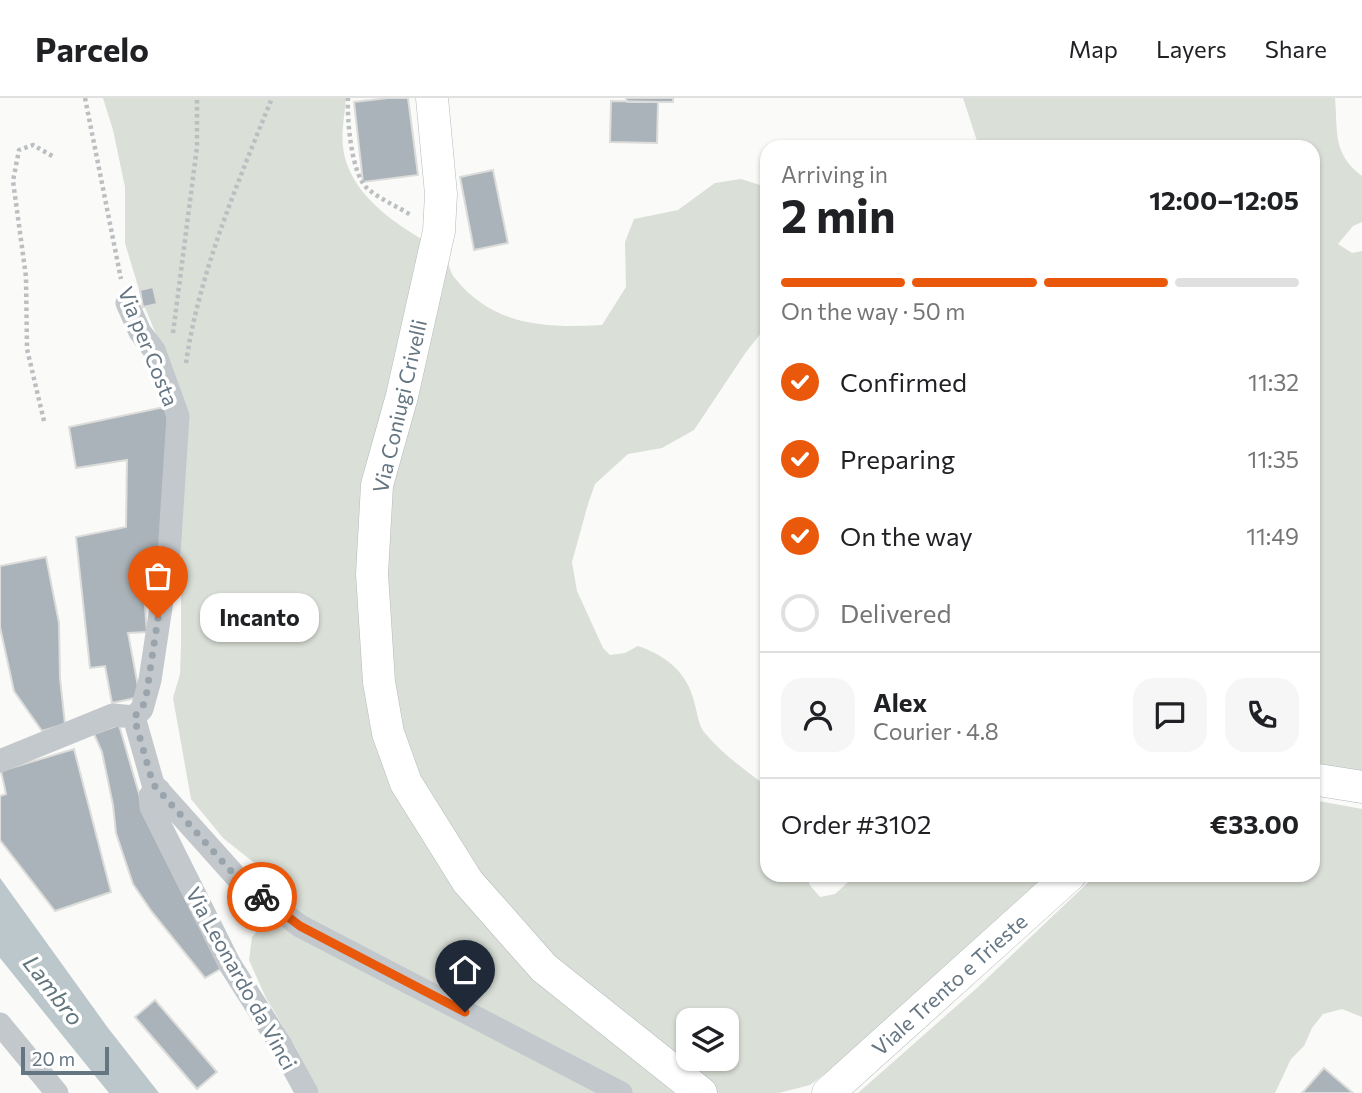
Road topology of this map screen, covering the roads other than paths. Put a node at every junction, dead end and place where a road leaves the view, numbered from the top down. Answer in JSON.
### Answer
{"nodes":[{"id":1,"x":432,"y":98,"type":"edge"},
{"id":2,"x":128,"y":303,"type":"road end"},
{"id":3,"x":134,"y":717,"type":"junction"},
{"id":4,"x":0,"y":761,"type":"edge"},
{"id":5,"x":1320,"y":780,"type":"edge"},
{"id":6,"x":1362,"y":787,"type":"edge"},
{"id":7,"x":159,"y":790,"type":"junction"},
{"id":8,"x":1062,"y":882,"type":"edge"},
{"id":9,"x":0,"y":1024,"type":"edge"},
{"id":10,"x":57,"y":1093,"type":"edge"},
{"id":11,"x":307,"y":1093,"type":"edge"},
{"id":12,"x":621,"y":1093,"type":"edge"},
{"id":13,"x":701,"y":1093,"type":"edge"},
{"id":14,"x":828,"y":1093,"type":"edge"}],
"edges":[{"from":1,"to":13,"type":"street","name":"Via Coniugi Crivelli"},
{"from":2,"to":3,"type":"street","name":"Via per Costa"},
{"from":3,"to":4,"type":"street"},
{"from":3,"to":7,"type":"street"},
{"from":5,"to":6,"type":"street"},
{"from":7,"to":11,"type":"street","name":"Via Leonardo da Vinci"},
{"from":7,"to":12,"type":"street"},
{"from":8,"to":14,"type":"street","name":"Viale Trento e Trieste"},
{"from":9,"to":10,"type":"street"}]}
